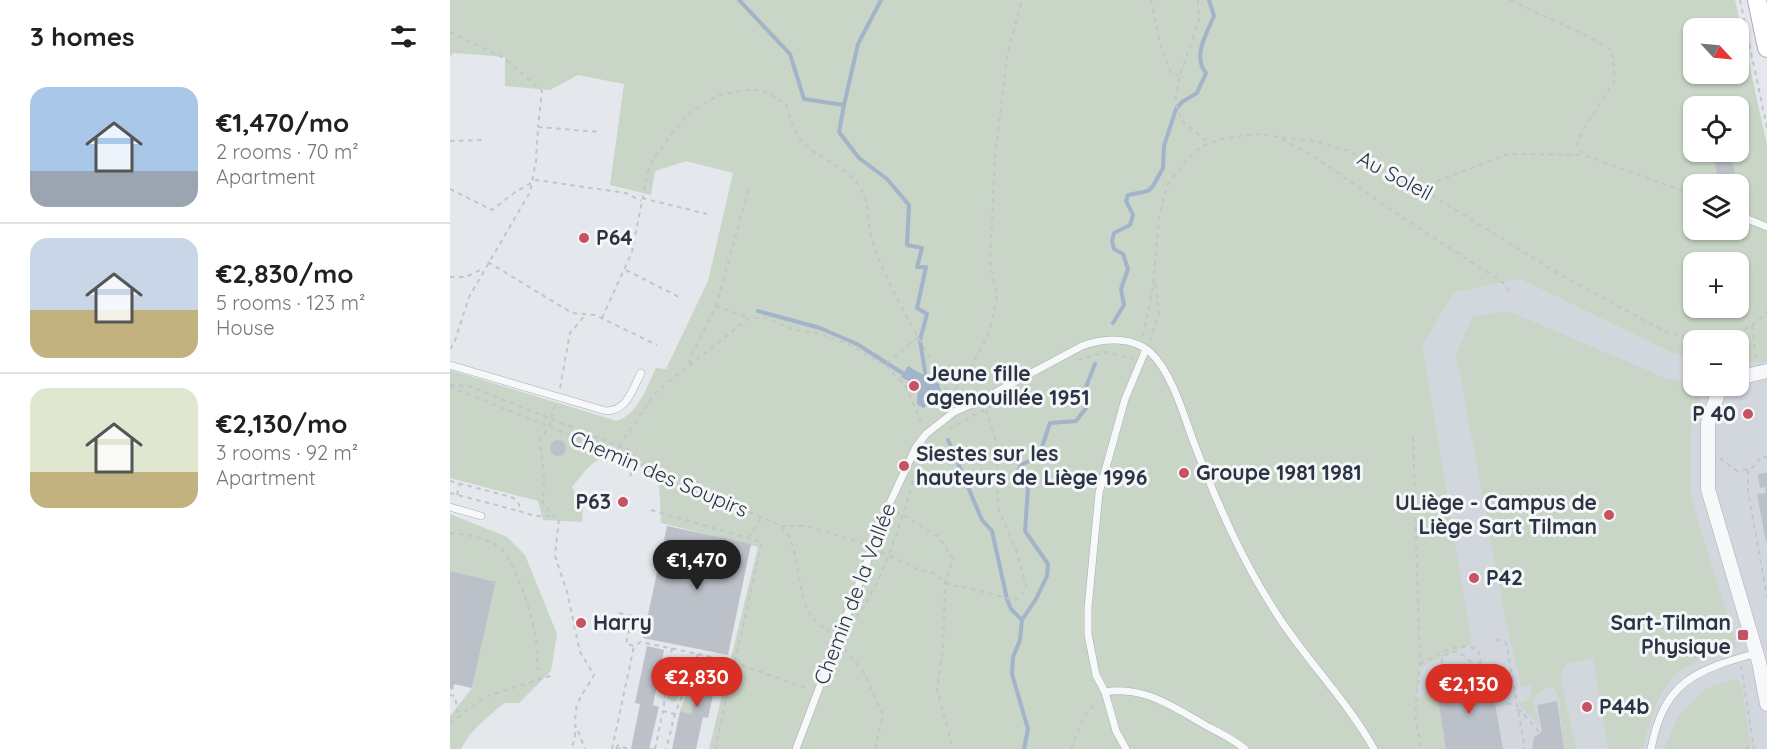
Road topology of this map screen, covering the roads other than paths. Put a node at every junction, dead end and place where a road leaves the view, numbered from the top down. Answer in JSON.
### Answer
{"nodes":[{"id":1,"x":1757,"y":0,"type":"edge"},
{"id":2,"x":1767,"y":48,"type":"edge"},
{"id":3,"x":1749,"y":220,"type":"edge"},
{"id":4,"x":1767,"y":227,"type":"edge"},
{"id":5,"x":1146,"y":349,"type":"junction"},
{"id":6,"x":450,"y":365,"type":"edge"},
{"id":7,"x":641,"y":374,"type":"dead end"},
{"id":8,"x":1717,"y":396,"type":"edge"},
{"id":9,"x":450,"y":507,"type":"edge"},
{"id":10,"x":481,"y":516,"type":"dead end"},
{"id":11,"x":1762,"y":655,"type":"edge"},
{"id":12,"x":1105,"y":692,"type":"junction"},
{"id":13,"x":1767,"y":705,"type":"edge"},
{"id":14,"x":796,"y":749,"type":"edge"},
{"id":15,"x":1126,"y":749,"type":"edge"},
{"id":16,"x":1245,"y":749,"type":"edge"},
{"id":17,"x":1374,"y":749,"type":"edge"},
{"id":18,"x":1651,"y":749,"type":"edge"}],
"edges":[{"from":1,"to":2,"type":"main road"},
{"from":3,"to":4,"type":"lane"},
{"from":5,"to":12,"type":"lane"},
{"from":5,"to":14,"type":"lane","name":"Chemin de la Vallée"},
{"from":5,"to":17,"type":"lane"},
{"from":6,"to":7,"type":"lane"},
{"from":8,"to":11,"type":"street"},
{"from":9,"to":10,"type":"lane"},
{"from":11,"to":13,"type":"street"},
{"from":11,"to":18,"type":"lane"},
{"from":12,"to":15,"type":"lane"},
{"from":12,"to":16,"type":"lane"}]}
